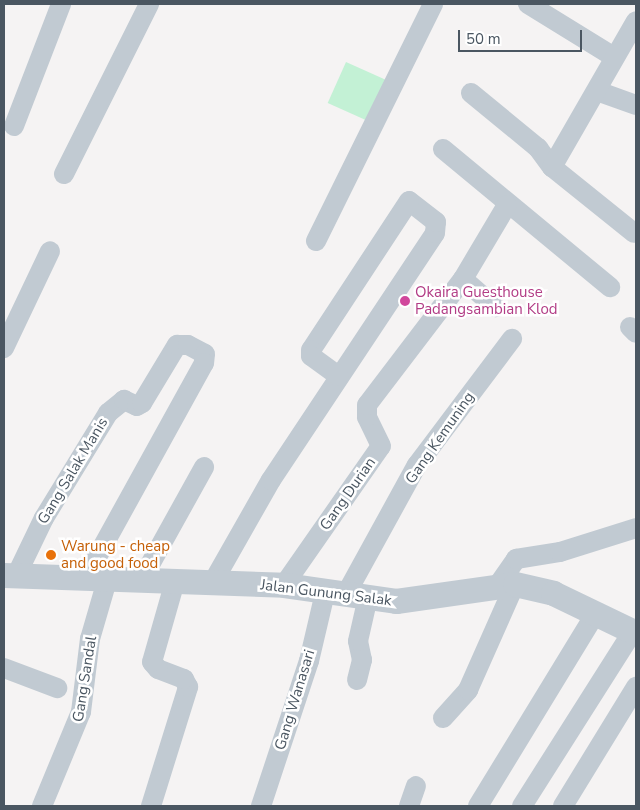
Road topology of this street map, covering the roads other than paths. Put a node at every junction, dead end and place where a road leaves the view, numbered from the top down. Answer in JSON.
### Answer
{"nodes":[{"id":1,"x":61,"y":4,"type":"edge"},
{"id":2,"x":149,"y":4,"type":"edge"},
{"id":3,"x":433,"y":4,"type":"edge"},
{"id":4,"x":528,"y":4,"type":"edge"},
{"id":5,"x":636,"y":21,"type":"edge"},
{"id":6,"x":614,"y":57,"type":"junction"},
{"id":7,"x":598,"y":91,"type":"junction"},
{"id":8,"x":471,"y":93,"type":"dead end"},
{"id":9,"x":636,"y":105,"type":"edge"},
{"id":10,"x":14,"y":126,"type":"dead end"},
{"id":11,"x":443,"y":149,"type":"dead end"},
{"id":12,"x":552,"y":167,"type":"junction"},
{"id":13,"x":64,"y":174,"type":"dead end"},
{"id":14,"x":507,"y":205,"type":"junction"},
{"id":15,"x":634,"y":233,"type":"dead end"},
{"id":16,"x":316,"y":241,"type":"dead end"},
{"id":17,"x":50,"y":251,"type":"dead end"},
{"id":18,"x":463,"y":279,"type":"junction"},
{"id":19,"x":610,"y":287,"type":"dead end"},
{"id":20,"x":495,"y":308,"type":"dead end"},
{"id":21,"x":512,"y":339,"type":"dead end"},
{"id":22,"x":177,"y":345,"type":"joint"},
{"id":23,"x":4,"y":348,"type":"edge"},
{"id":24,"x":339,"y":376,"type":"junction"},
{"id":25,"x":204,"y":467,"type":"dead end"},
{"id":26,"x":636,"y":528,"type":"edge"},
{"id":27,"x":10,"y":575,"type":"edge"},
{"id":28,"x":98,"y":576,"type":"junction"},
{"id":29,"x":142,"y":579,"type":"junction"},
{"id":30,"x":175,"y":581,"type":"junction"},
{"id":31,"x":213,"y":582,"type":"junction"},
{"id":32,"x":507,"y":584,"type":"junction"},
{"id":33,"x":284,"y":586,"type":"junction"},
{"id":34,"x":346,"y":595,"type":"junction"},
{"id":35,"x":596,"y":613,"type":"junction"},
{"id":36,"x":634,"y":632,"type":"edge"},
{"id":37,"x":4,"y":668,"type":"edge"},
{"id":38,"x":357,"y":680,"type":"dead end"},
{"id":39,"x":636,"y":687,"type":"edge"},
{"id":40,"x":58,"y":688,"type":"dead end"},
{"id":41,"x":443,"y":718,"type":"dead end"},
{"id":42,"x":416,"y":786,"type":"dead end"},
{"id":43,"x":42,"y":806,"type":"edge"},
{"id":44,"x":151,"y":806,"type":"edge"},
{"id":45,"x":261,"y":806,"type":"edge"},
{"id":46,"x":409,"y":806,"type":"edge"},
{"id":47,"x":478,"y":806,"type":"edge"},
{"id":48,"x":522,"y":806,"type":"edge"},
{"id":49,"x":564,"y":806,"type":"edge"}],
"edges":[{"from":1,"to":10,"type":"street"},
{"from":2,"to":13,"type":"street"},
{"from":3,"to":16,"type":"street"},
{"from":4,"to":6,"type":"street"},
{"from":5,"to":6,"type":"street"},
{"from":6,"to":7,"type":"street"},
{"from":7,"to":9,"type":"street"},
{"from":7,"to":12,"type":"street"},
{"from":8,"to":12,"type":"street"},
{"from":11,"to":14,"type":"street"},
{"from":12,"to":15,"type":"street"},
{"from":14,"to":18,"type":"street","name":"Gang Durian"},
{"from":14,"to":19,"type":"street"},
{"from":17,"to":23,"type":"street"},
{"from":18,"to":20,"type":"street"},
{"from":18,"to":33,"type":"street","name":"Gang Durian"},
{"from":21,"to":34,"type":"street","name":"Gang Kemuning"},
{"from":22,"to":27,"type":"street","name":"Gang Salak Manis"},
{"from":22,"to":28,"type":"street","name":"Gang Sandal"},
{"from":24,"to":24,"type":"street"},
{"from":24,"to":31,"type":"street"},
{"from":25,"to":29,"type":"street"},
{"from":26,"to":32,"type":"street"},
{"from":27,"to":28,"type":"street","name":"Jalan Gunung Salak"},
{"from":28,"to":29,"type":"street","name":"Jalan Gunung Salak"},
{"from":28,"to":43,"type":"street","name":"Gang Sandal"},
{"from":29,"to":30,"type":"street","name":"Jalan Gunung Salak"},
{"from":30,"to":31,"type":"street","name":"Jalan Gunung Salak"},
{"from":30,"to":44,"type":"street"},
{"from":31,"to":33,"type":"street","name":"Jalan Gunung Salak"},
{"from":32,"to":34,"type":"street","name":"Jalan Gunung Salak"},
{"from":32,"to":35,"type":"street","name":"Jalan Gunung Salak"},
{"from":32,"to":41,"type":"street"},
{"from":33,"to":34,"type":"street","name":"Jalan Gunung Salak"},
{"from":34,"to":38,"type":"street"},
{"from":34,"to":45,"type":"street","name":"Gang Wanasari"},
{"from":35,"to":36,"type":"street","name":"Jalan Gunung Salak"},
{"from":35,"to":47,"type":"street"},
{"from":36,"to":48,"type":"street"},
{"from":37,"to":40,"type":"street"},
{"from":39,"to":49,"type":"street"},
{"from":42,"to":46,"type":"street"}]}
